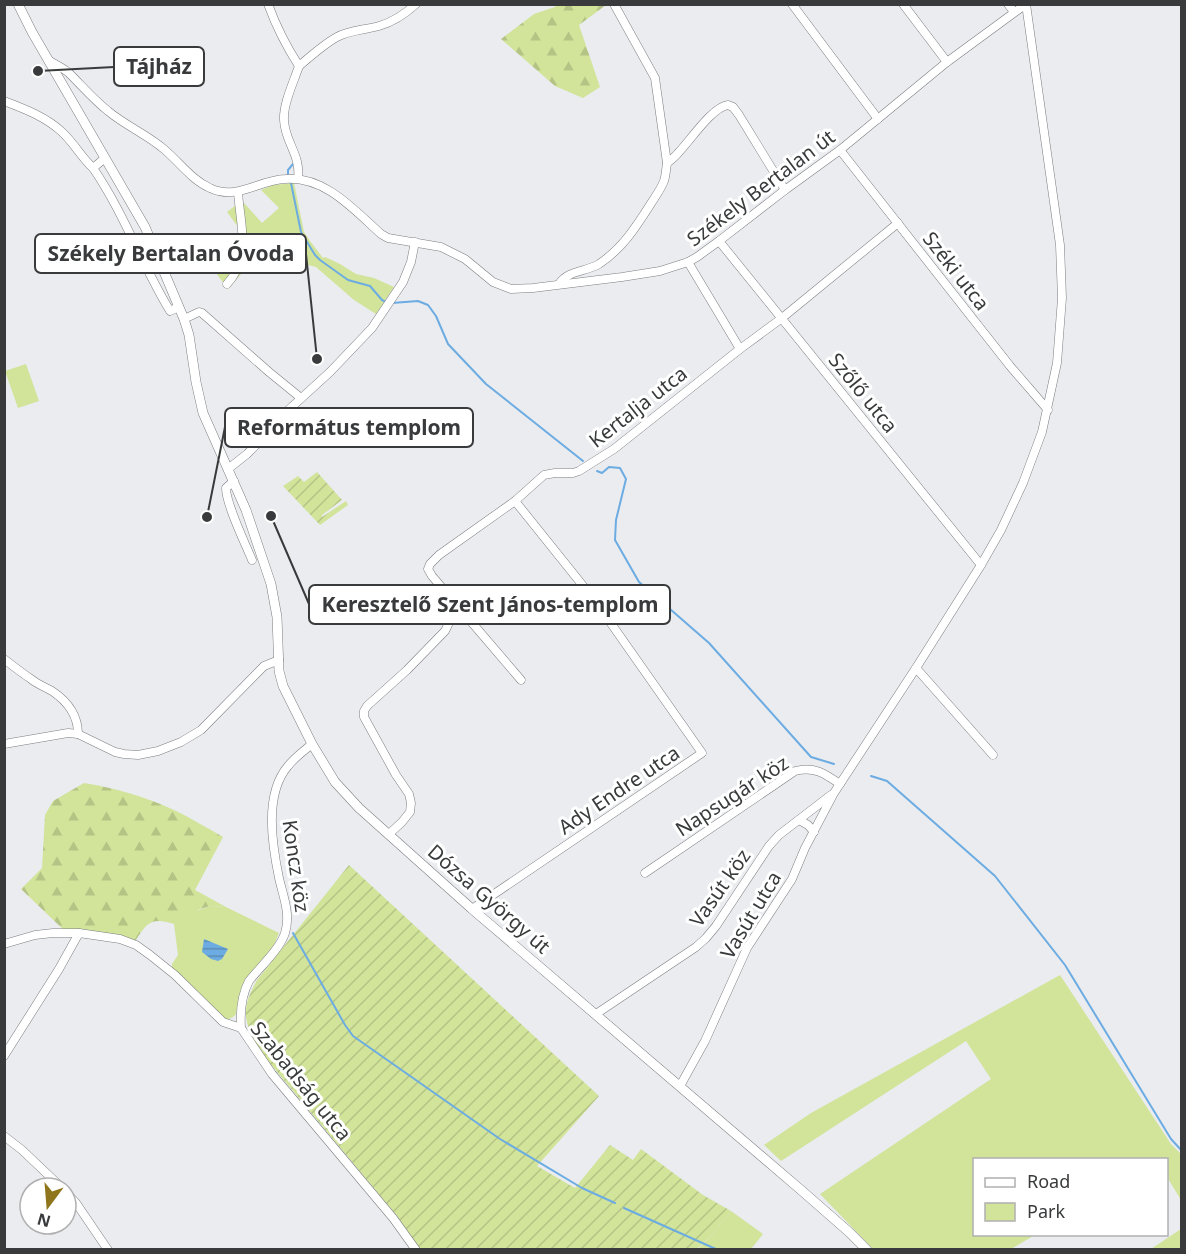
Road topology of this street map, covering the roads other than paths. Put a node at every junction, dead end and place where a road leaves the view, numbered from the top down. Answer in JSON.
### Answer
{"nodes":[{"id":1,"x":18,"y":4,"type":"edge"},
{"id":2,"x":268,"y":4,"type":"edge"},
{"id":3,"x":416,"y":4,"type":"edge"},
{"id":4,"x":614,"y":4,"type":"edge"},
{"id":5,"x":792,"y":4,"type":"edge"},
{"id":6,"x":903,"y":4,"type":"edge"},
{"id":7,"x":1008,"y":4,"type":"edge"},
{"id":8,"x":1026,"y":4,"type":"edge"},
{"id":9,"x":1014,"y":12,"type":"junction"},
{"id":10,"x":48,"y":60,"type":"junction"},
{"id":11,"x":947,"y":62,"type":"junction"},
{"id":12,"x":299,"y":66,"type":"junction"},
{"id":13,"x":4,"y":101,"type":"edge"},
{"id":14,"x":878,"y":119,"type":"junction"},
{"id":15,"x":840,"y":150,"type":"junction"},
{"id":16,"x":105,"y":159,"type":"junction"},
{"id":17,"x":667,"y":163,"type":"junction"},
{"id":18,"x":93,"y":168,"type":"junction"},
{"id":19,"x":298,"y":179,"type":"junction"},
{"id":20,"x":785,"y":190,"type":"junction"},
{"id":21,"x":238,"y":192,"type":"junction"},
{"id":22,"x":898,"y":223,"type":"junction"},
{"id":23,"x":719,"y":241,"type":"junction"},
{"id":24,"x":415,"y":242,"type":"junction"},
{"id":25,"x":688,"y":262,"type":"junction"},
{"id":26,"x":227,"y":284,"type":"dead end"},
{"id":27,"x":559,"y":284,"type":"junction"},
{"id":28,"x":179,"y":307,"type":"junction"},
{"id":29,"x":782,"y":318,"type":"junction"},
{"id":30,"x":184,"y":319,"type":"junction"},
{"id":31,"x":740,"y":349,"type":"junction"},
{"id":32,"x":301,"y":398,"type":"junction"},
{"id":33,"x":1048,"y":410,"type":"junction"},
{"id":34,"x":228,"y":469,"type":"junction"},
{"id":35,"x":234,"y":481,"type":"junction"},
{"id":36,"x":514,"y":501,"type":"junction"},
{"id":37,"x":252,"y":560,"type":"dead end"},
{"id":38,"x":981,"y":565,"type":"junction"},
{"id":39,"x":457,"y":606,"type":"junction"},
{"id":40,"x":4,"y":659,"type":"edge"},
{"id":41,"x":279,"y":660,"type":"junction"},
{"id":42,"x":916,"y":668,"type":"junction"},
{"id":43,"x":521,"y":680,"type":"dead end"},
{"id":44,"x":78,"y":734,"type":"junction"},
{"id":45,"x":4,"y":744,"type":"edge"},
{"id":46,"x":312,"y":744,"type":"junction"},
{"id":47,"x":993,"y":755,"type":"dead end"},
{"id":48,"x":840,"y":784,"type":"junction"},
{"id":49,"x":834,"y":793,"type":"junction"},
{"id":50,"x":799,"y":820,"type":"junction"},
{"id":51,"x":814,"y":832,"type":"junction"},
{"id":52,"x":389,"y":834,"type":"junction"},
{"id":53,"x":645,"y":873,"type":"dead end"},
{"id":54,"x":472,"y":909,"type":"junction"},
{"id":55,"x":79,"y":933,"type":"junction"},
{"id":56,"x":4,"y":944,"type":"edge"},
{"id":57,"x":596,"y":1014,"type":"junction"},
{"id":58,"x":241,"y":1028,"type":"junction"},
{"id":59,"x":4,"y":1056,"type":"edge"},
{"id":60,"x":680,"y":1086,"type":"junction"},
{"id":61,"x":4,"y":1136,"type":"edge"},
{"id":62,"x":49,"y":1176,"type":"edge"},
{"id":63,"x":78,"y":1206,"type":"edge"},
{"id":64,"x":108,"y":1250,"type":"edge"},
{"id":65,"x":416,"y":1250,"type":"edge"},
{"id":66,"x":867,"y":1250,"type":"edge"}],
"edges":[{"from":1,"to":10,"type":"main road","name":"Dózsa György út"},
{"from":2,"to":12,"type":"street"},
{"from":3,"to":12,"type":"street"},
{"from":4,"to":17,"type":"street"},
{"from":5,"to":14,"type":"street"},
{"from":6,"to":11,"type":"street"},
{"from":7,"to":9,"type":"street"},
{"from":8,"to":9,"type":"street","name":"Székely Bertalan út"},
{"from":8,"to":33,"type":"street"},
{"from":9,"to":11,"type":"street","name":"Székely Bertalan út"},
{"from":10,"to":16,"type":"main road","name":"Dózsa György út"},
{"from":10,"to":21,"type":"street","name":"Székely Bertalan út"},
{"from":11,"to":14,"type":"street","name":"Székely Bertalan út"},
{"from":12,"to":19,"type":"street"},
{"from":13,"to":18,"type":"street"},
{"from":14,"to":15,"type":"street","name":"Székely Bertalan út"},
{"from":15,"to":20,"type":"street","name":"Székely Bertalan út"},
{"from":15,"to":22,"type":"street","name":"Széki utca"},
{"from":16,"to":18,"type":"street"},
{"from":16,"to":28,"type":"main road","name":"Dózsa György út"},
{"from":17,"to":20,"type":"street"},
{"from":17,"to":27,"type":"street"},
{"from":18,"to":28,"type":"street"},
{"from":19,"to":21,"type":"street","name":"Székely Bertalan út"},
{"from":19,"to":24,"type":"street","name":"Székely Bertalan út"},
{"from":20,"to":23,"type":"street","name":"Székely Bertalan út"},
{"from":21,"to":26,"type":"street"},
{"from":22,"to":29,"type":"street","name":"Kertalja utca"},
{"from":22,"to":33,"type":"street","name":"Széki utca"},
{"from":23,"to":25,"type":"street","name":"Székely Bertalan út"},
{"from":23,"to":29,"type":"street","name":"Szőlő utca"},
{"from":24,"to":27,"type":"street","name":"Székely Bertalan út"},
{"from":24,"to":32,"type":"street"},
{"from":25,"to":27,"type":"street","name":"Székely Bertalan út"},
{"from":25,"to":31,"type":"street"},
{"from":28,"to":30,"type":"main road","name":"Dózsa György út"},
{"from":29,"to":31,"type":"street","name":"Kertalja utca"},
{"from":29,"to":38,"type":"street","name":"Szőlő utca"},
{"from":30,"to":32,"type":"street"},
{"from":30,"to":34,"type":"main road","name":"Dózsa György út"},
{"from":31,"to":36,"type":"street","name":"Kertalja utca"},
{"from":32,"to":34,"type":"street"},
{"from":33,"to":38,"type":"street"},
{"from":34,"to":35,"type":"main road","name":"Dózsa György út"},
{"from":35,"to":37,"type":"street"},
{"from":35,"to":41,"type":"main road","name":"Dózsa György út"},
{"from":36,"to":39,"type":"street","name":"Kertalja utca"},
{"from":36,"to":54,"type":"street","name":"Ady Endre utca"},
{"from":38,"to":42,"type":"street"},
{"from":39,"to":43,"type":"street","name":"Kertalja utca"},
{"from":39,"to":52,"type":"street"},
{"from":40,"to":44,"type":"street"},
{"from":41,"to":44,"type":"street"},
{"from":41,"to":46,"type":"main road","name":"Dózsa György út"},
{"from":42,"to":47,"type":"street"},
{"from":42,"to":48,"type":"street"},
{"from":44,"to":45,"type":"street"},
{"from":46,"to":52,"type":"main road","name":"Dózsa György út"},
{"from":46,"to":58,"type":"street","name":"Koncz köz"},
{"from":48,"to":49,"type":"street"},
{"from":48,"to":53,"type":"street","name":"Napsugár köz"},
{"from":49,"to":50,"type":"street","name":"Vasút köz"},
{"from":49,"to":51,"type":"street","name":"Vasút utca"},
{"from":50,"to":51,"type":"street"},
{"from":50,"to":57,"type":"street","name":"Vasút köz"},
{"from":51,"to":60,"type":"street","name":"Vasút utca"},
{"from":52,"to":54,"type":"main road","name":"Dózsa György út"},
{"from":54,"to":57,"type":"main road","name":"Dózsa György út"},
{"from":55,"to":56,"type":"street","name":"Szabadság utca"},
{"from":55,"to":58,"type":"street","name":"Szabadság utca"},
{"from":55,"to":59,"type":"street"},
{"from":57,"to":60,"type":"main road","name":"Dózsa György út"},
{"from":58,"to":65,"type":"street","name":"Szabadság utca"},
{"from":60,"to":66,"type":"main road","name":"Dózsa György út"},
{"from":61,"to":62,"type":"street"},
{"from":63,"to":64,"type":"street"}]}
